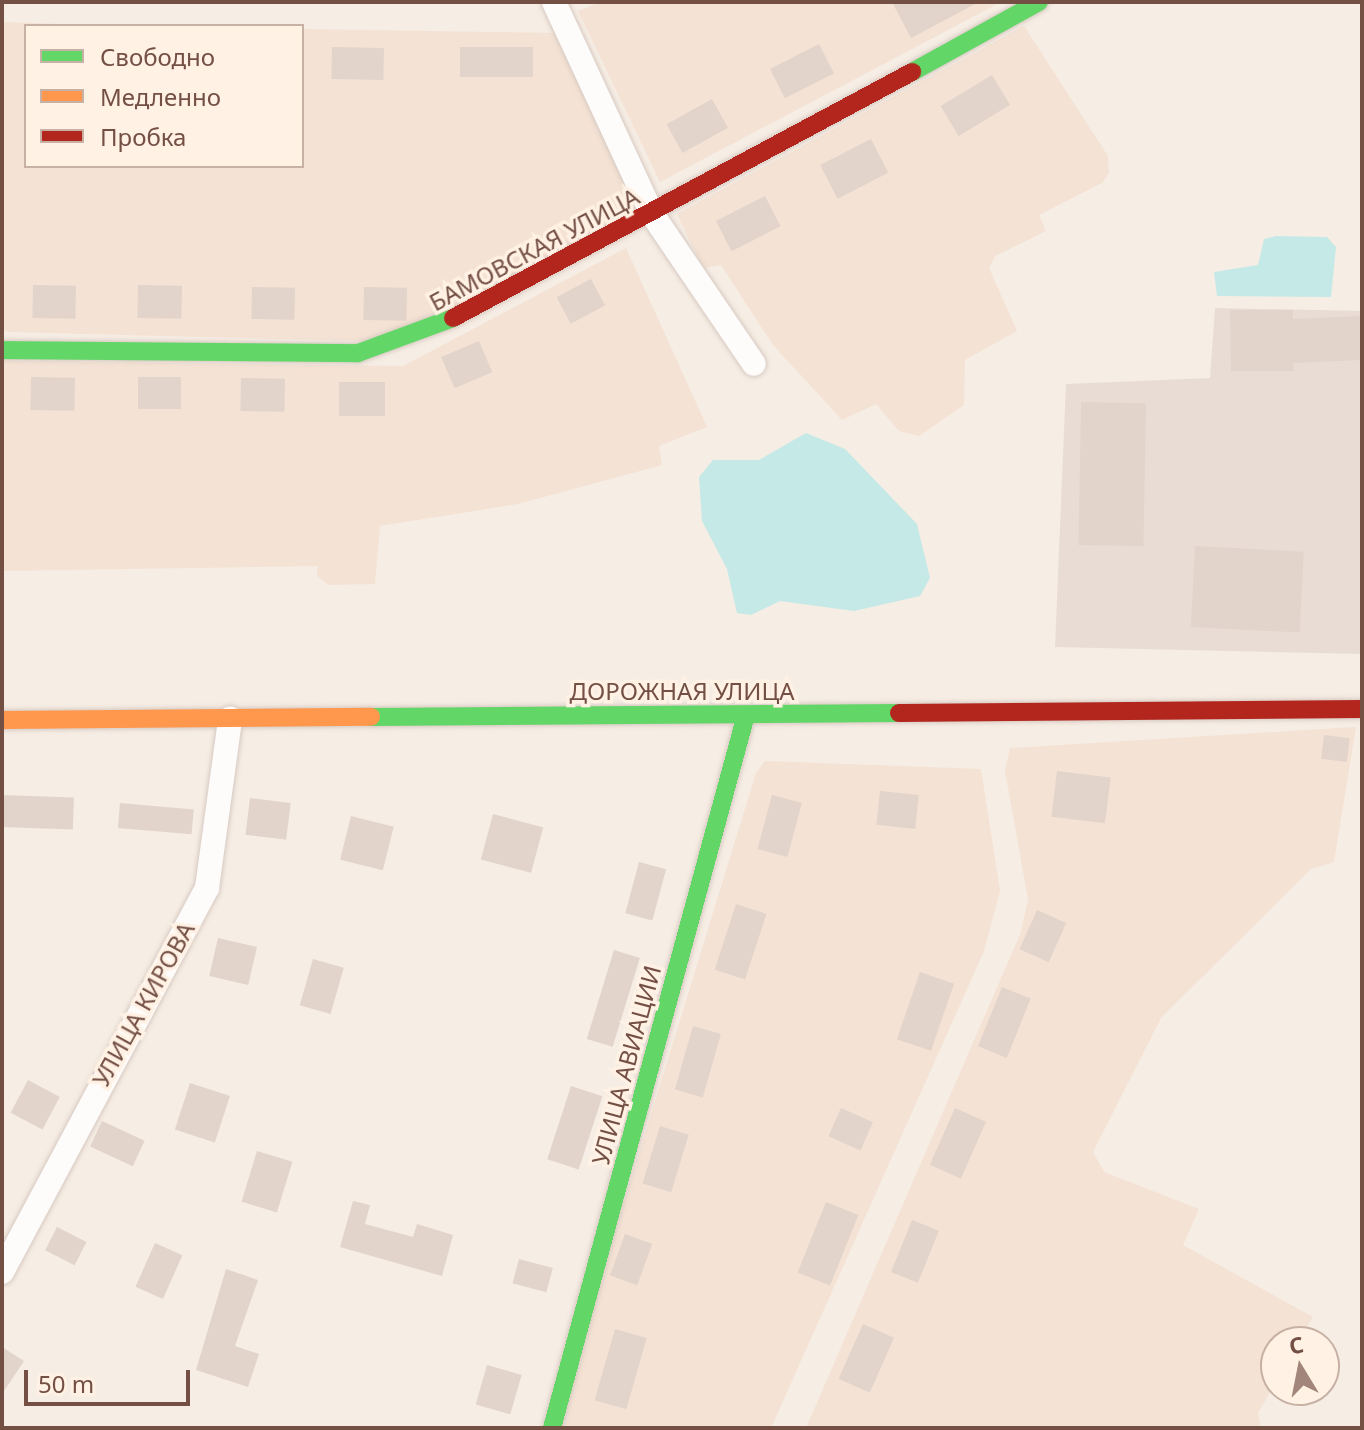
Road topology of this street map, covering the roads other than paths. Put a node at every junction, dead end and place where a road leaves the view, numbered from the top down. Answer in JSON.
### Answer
{"nodes":[{"id":1,"x":554,"y":2,"type":"edge"},
{"id":2,"x":1039,"y":2,"type":"edge"},
{"id":3,"x":652,"y":214,"type":"junction"},
{"id":4,"x":2,"y":350,"type":"edge"},
{"id":5,"x":754,"y":364,"type":"dead end"},
{"id":6,"x":1362,"y":709,"type":"edge"},
{"id":7,"x":746,"y":715,"type":"junction"},
{"id":8,"x":230,"y":719,"type":"junction"},
{"id":9,"x":2,"y":720,"type":"edge"},
{"id":10,"x":2,"y":1272,"type":"edge"},
{"id":11,"x":552,"y":1428,"type":"edge"}],
"edges":[{"from":1,"to":3,"type":"street"},
{"from":2,"to":3,"type":"main road","name":"БАМОВСКАЯ УЛИЦА"},
{"from":3,"to":4,"type":"main road","name":"БАМОВСКАЯ УЛИЦА"},
{"from":3,"to":5,"type":"street"},
{"from":6,"to":7,"type":"main road","name":"ДОРОЖНАЯ УЛИЦА"},
{"from":7,"to":8,"type":"main road","name":"ДОРОЖНАЯ УЛИЦА"},
{"from":7,"to":11,"type":"main road","name":"УЛИЦА АВИАЦИИ"},
{"from":8,"to":9,"type":"main road","name":"ДОРОЖНАЯ УЛИЦА"},
{"from":8,"to":10,"type":"street","name":"УЛИЦА КИРОВА"}]}
